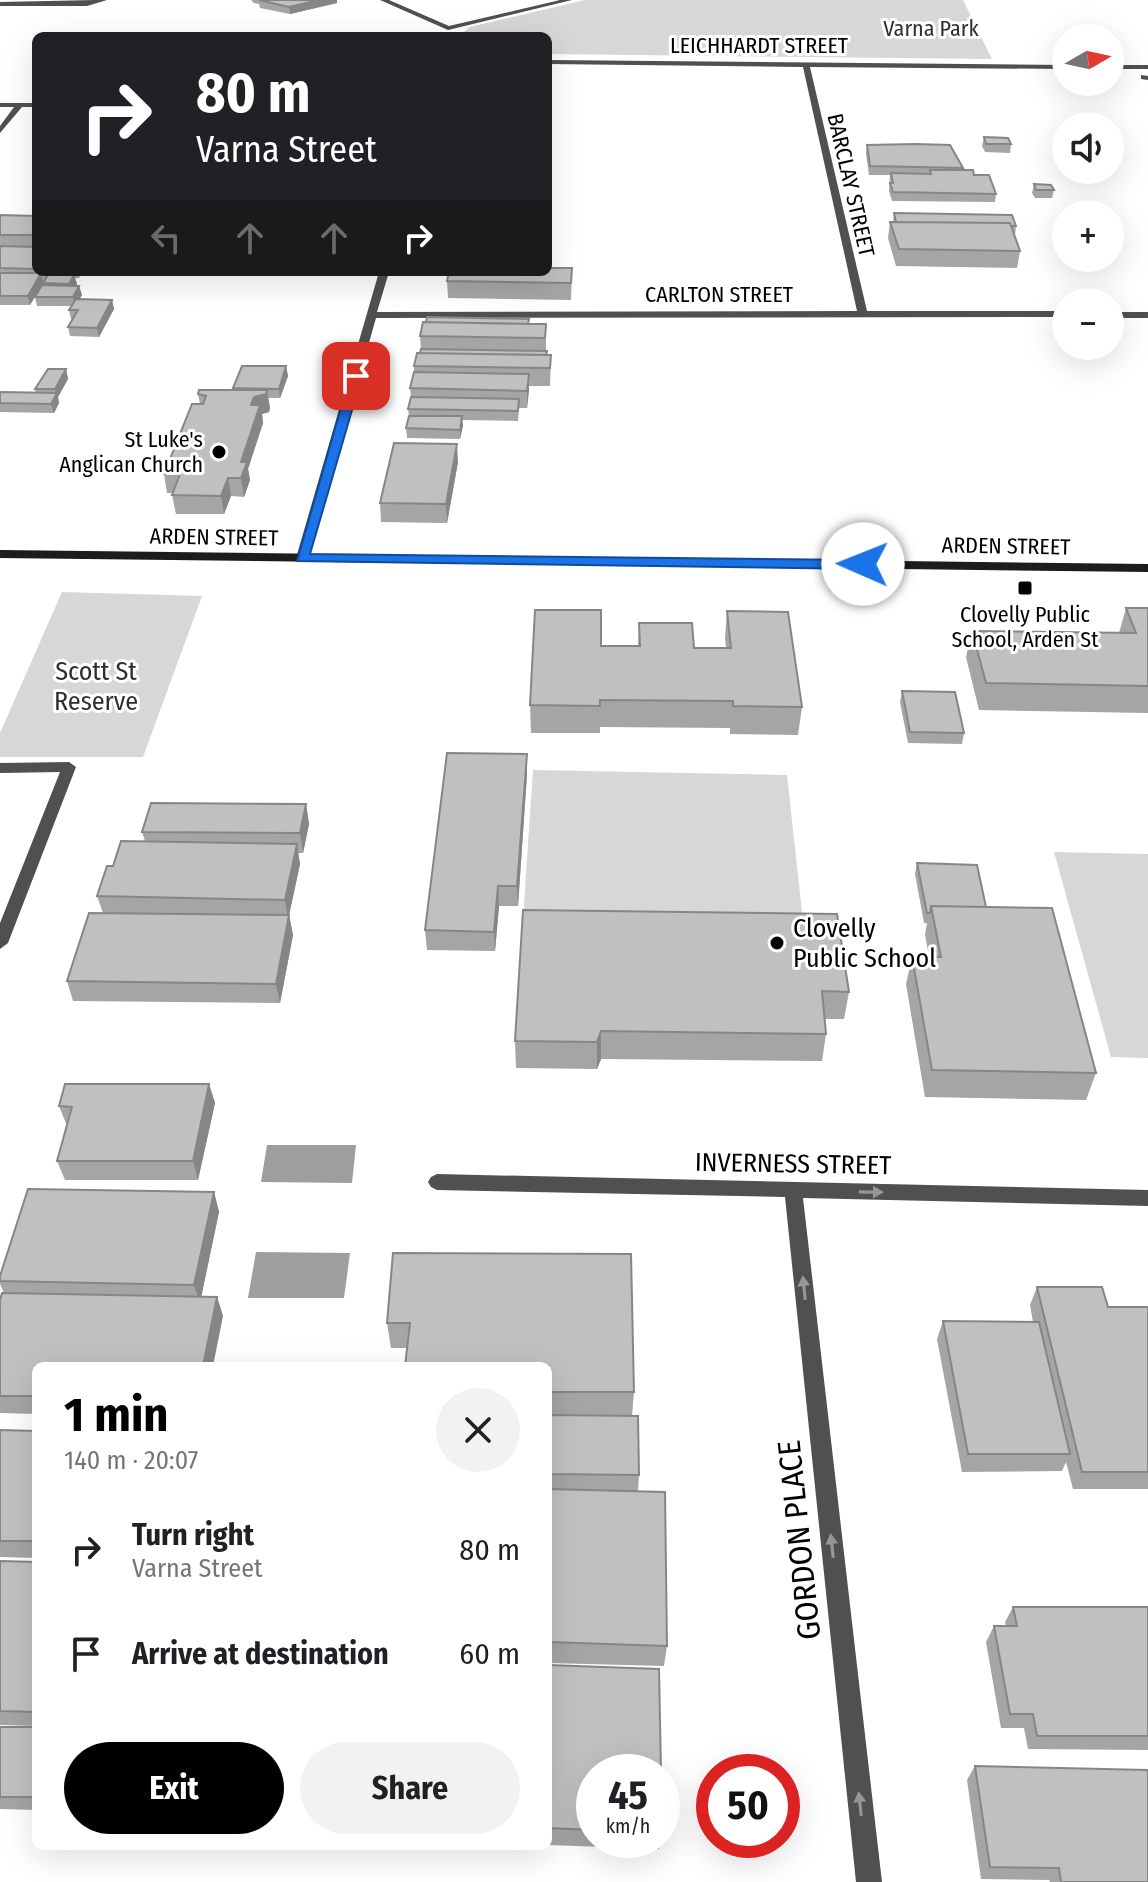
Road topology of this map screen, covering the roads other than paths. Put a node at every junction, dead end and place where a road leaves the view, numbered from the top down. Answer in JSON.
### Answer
{"nodes":[{"id":1,"x":104,"y":0,"type":"edge"},
{"id":2,"x":383,"y":0,"type":"edge"},
{"id":3,"x":569,"y":0,"type":"edge"},
{"id":4,"x":0,"y":4,"type":"edge"},
{"id":5,"x":447,"y":32,"type":"edge"},
{"id":6,"x":552,"y":62,"type":"edge"},
{"id":7,"x":806,"y":64,"type":"junction"},
{"id":8,"x":1052,"y":67,"type":"edge"},
{"id":9,"x":1148,"y":67,"type":"edge"},
{"id":10,"x":1124,"y":68,"type":"edge"},
{"id":11,"x":1136,"y":68,"type":"junction"},
{"id":12,"x":1147,"y":80,"type":"edge"},
{"id":13,"x":0,"y":105,"type":"edge"},
{"id":14,"x":20,"y":105,"type":"junction"},
{"id":15,"x":32,"y":105,"type":"edge"},
{"id":16,"x":0,"y":131,"type":"edge"},
{"id":17,"x":383,"y":276,"type":"edge"},
{"id":18,"x":862,"y":313,"type":"junction"},
{"id":19,"x":1052,"y":314,"type":"edge"},
{"id":20,"x":373,"y":315,"type":"junction"},
{"id":21,"x":1124,"y":315,"type":"edge"},
{"id":22,"x":1148,"y":315,"type":"edge"},
{"id":23,"x":0,"y":554,"type":"edge"},
{"id":24,"x":302,"y":558,"type":"junction"},
{"id":25,"x":1148,"y":568,"type":"edge"},
{"id":26,"x":0,"y":768,"type":"edge"},
{"id":27,"x":0,"y":943,"type":"edge"},
{"id":28,"x":437,"y":1182,"type":"dead end"},
{"id":29,"x":793,"y":1190,"type":"junction"},
{"id":30,"x":1148,"y":1198,"type":"edge"},
{"id":31,"x":869,"y":1882,"type":"edge"}],
"edges":[{"from":1,"to":4,"type":"street"},
{"from":2,"to":5,"type":"street"},
{"from":3,"to":5,"type":"street"},
{"from":6,"to":7,"type":"street","name":"LEICHHARDT STREET"},
{"from":7,"to":8,"type":"street","name":"LEICHHARDT STREET"},
{"from":7,"to":18,"type":"street","name":"BARCLAY STREET"},
{"from":9,"to":11,"type":"street"},
{"from":10,"to":11,"type":"street"},
{"from":11,"to":12,"type":"street"},
{"from":13,"to":14,"type":"street"},
{"from":14,"to":15,"type":"street"},
{"from":14,"to":16,"type":"street"},
{"from":17,"to":20,"type":"street"},
{"from":18,"to":19,"type":"street","name":"CARLTON STREET"},
{"from":18,"to":20,"type":"street","name":"CARLTON STREET"},
{"from":20,"to":24,"type":"street"},
{"from":21,"to":22,"type":"street"},
{"from":23,"to":24,"type":"main road","name":"ARDEN STREET"},
{"from":24,"to":25,"type":"main road","name":"ARDEN STREET"},
{"from":26,"to":27,"type":"street"},
{"from":28,"to":29,"type":"street","name":"INVERNESS STREET"},
{"from":29,"to":30,"type":"street","name":"INVERNESS STREET","one_way":true},
{"from":31,"to":29,"type":"street","name":"GORDON PLACE","one_way":true}]}
